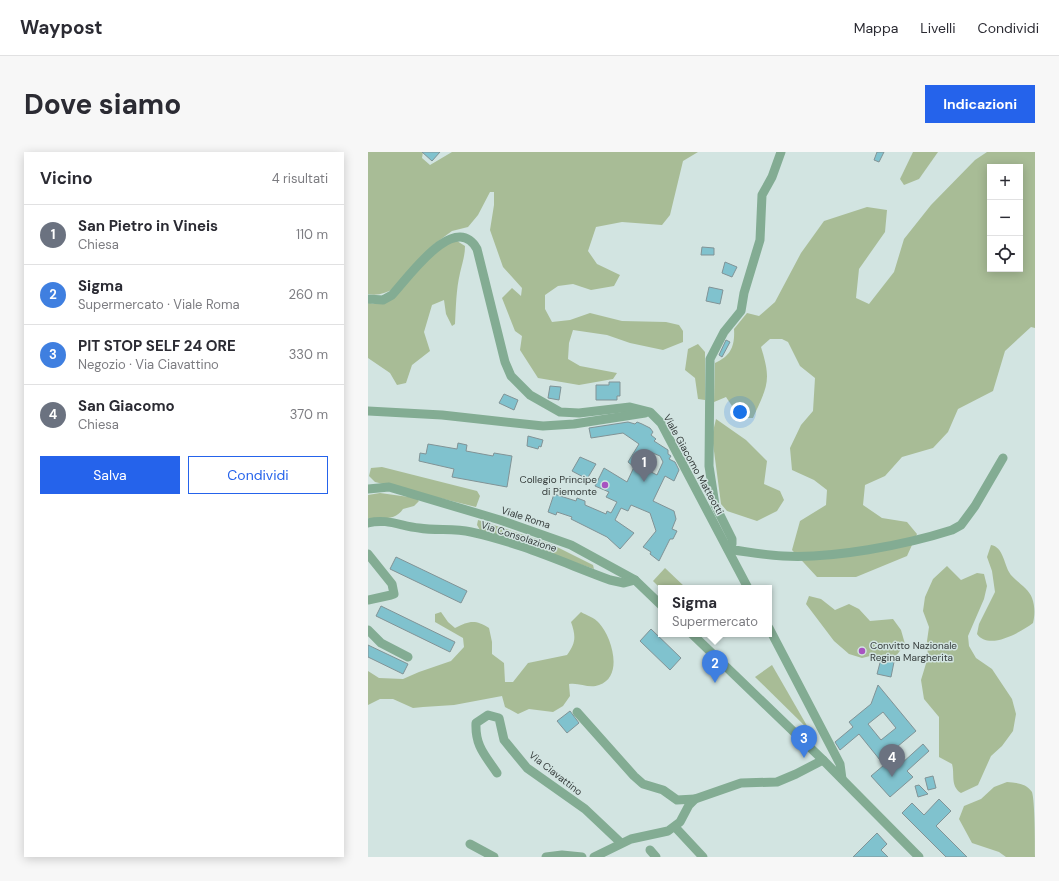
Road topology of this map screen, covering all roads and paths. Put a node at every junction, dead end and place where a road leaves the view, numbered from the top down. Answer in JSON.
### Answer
{"nodes":[{"id":1,"x":781,"y":152,"type":"edge"},
{"id":2,"x":368,"y":299,"type":"edge"},
{"id":3,"x":368,"y":411,"type":"edge"},
{"id":4,"x":650,"y":412,"type":"junction"},
{"id":5,"x":1003,"y":458,"type":"dead end"},
{"id":6,"x":368,"y":488,"type":"edge"},
{"id":7,"x":368,"y":523,"type":"edge"},
{"id":8,"x":728,"y":549,"type":"junction"},
{"id":9,"x":368,"y":554,"type":"edge"},
{"id":10,"x":635,"y":580,"type":"junction"},
{"id":11,"x":746,"y":585,"type":"edge"},
{"id":12,"x":368,"y":600,"type":"edge"},
{"id":13,"x":658,"y":602,"type":"edge"},
{"id":14,"x":368,"y":630,"type":"edge"},
{"id":15,"x":772,"y":634,"type":"edge"},
{"id":16,"x":695,"y":637,"type":"edge"},
{"id":17,"x":408,"y":657,"type":"dead end"},
{"id":18,"x":577,"y":712,"type":"dead end"},
{"id":19,"x":823,"y":760,"type":"junction"},
{"id":20,"x":497,"y":773,"type":"dead end"},
{"id":21,"x":842,"y":780,"type":"junction"},
{"id":22,"x":695,"y":799,"type":"junction"},
{"id":23,"x":675,"y":827,"type":"junction"},
{"id":24,"x":621,"y":843,"type":"junction"},
{"id":25,"x":470,"y":844,"type":"dead end"},
{"id":26,"x":650,"y":850,"type":"dead end"},
{"id":27,"x":494,"y":857,"type":"edge"},
{"id":28,"x":546,"y":857,"type":"edge"},
{"id":29,"x":582,"y":857,"type":"edge"},
{"id":30,"x":594,"y":857,"type":"edge"},
{"id":31,"x":656,"y":857,"type":"edge"},
{"id":32,"x":703,"y":857,"type":"edge"},
{"id":33,"x":919,"y":857,"type":"edge"}],
"edges":[{"from":1,"to":8,"type":"street"},
{"from":2,"to":4,"type":"street"},
{"from":3,"to":4,"type":"street","name":"Viale Giacomo Matteotti"},
{"from":4,"to":8,"type":"street","name":"Viale Giacomo Matteotti"},
{"from":5,"to":8,"type":"street"},
{"from":6,"to":10,"type":"street","name":"Viale Roma"},
{"from":7,"to":10,"type":"street","name":"Via Consolazione"},
{"from":8,"to":11,"type":"street","name":"Viale Giacomo Matteotti"},
{"from":9,"to":12,"type":"street"},
{"from":10,"to":13,"type":"street","name":"Viale Roma"},
{"from":14,"to":17,"type":"street"},
{"from":15,"to":21,"type":"street"},
{"from":16,"to":19,"type":"street"},
{"from":18,"to":22,"type":"street"},
{"from":19,"to":21,"type":"street"},
{"from":19,"to":22,"type":"street"},
{"from":20,"to":24,"type":"street","name":"Via Ciavattino"},
{"from":21,"to":33,"type":"street"},
{"from":22,"to":23,"type":"street"},
{"from":23,"to":24,"type":"street"},
{"from":23,"to":32,"type":"street"},
{"from":24,"to":30,"type":"street"},
{"from":25,"to":27,"type":"street"},
{"from":26,"to":31,"type":"street"},
{"from":28,"to":29,"type":"street"}]}
